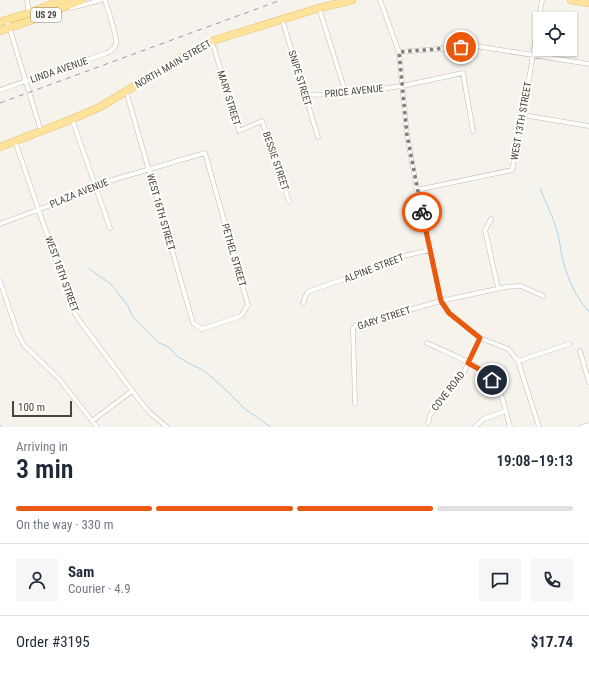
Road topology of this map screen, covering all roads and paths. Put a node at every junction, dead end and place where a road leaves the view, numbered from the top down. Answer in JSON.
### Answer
{"nodes":[{"id":1,"x":27,"y":0,"type":"edge"},
{"id":2,"x":63,"y":0,"type":"edge"},
{"id":3,"x":82,"y":0,"type":"edge"},
{"id":4,"x":100,"y":0,"type":"edge"},
{"id":5,"x":105,"y":0,"type":"edge"},
{"id":6,"x":352,"y":0,"type":"edge"},
{"id":7,"x":380,"y":0,"type":"edge"},
{"id":8,"x":542,"y":0,"type":"edge"},
{"id":9,"x":571,"y":0,"type":"edge"},
{"id":10,"x":589,"y":3,"type":"edge"},
{"id":11,"x":319,"y":8,"type":"junction"},
{"id":12,"x":55,"y":12,"type":"junction"},
{"id":13,"x":540,"y":12,"type":"edge"},
{"id":14,"x":29,"y":13,"type":"junction"},
{"id":15,"x":282,"y":19,"type":"junction"},
{"id":16,"x":4,"y":21,"type":"edge"},
{"id":17,"x":10,"y":28,"type":"junction"},
{"id":18,"x":0,"y":31,"type":"edge"},
{"id":19,"x":212,"y":41,"type":"junction"},
{"id":20,"x":399,"y":52,"type":"junction"},
{"id":21,"x":533,"y":55,"type":"joint"},
{"id":22,"x":539,"y":56,"type":"edge"},
{"id":23,"x":589,"y":64,"type":"edge"},
{"id":24,"x":26,"y":82,"type":"junction"},
{"id":25,"x":402,"y":86,"type":"junction"},
{"id":26,"x":0,"y":90,"type":"edge"},
{"id":27,"x":126,"y":91,"type":"junction"},
{"id":28,"x":346,"y":94,"type":"junction"},
{"id":29,"x":305,"y":95,"type":"junction"},
{"id":30,"x":523,"y":115,"type":"junction"},
{"id":31,"x":72,"y":119,"type":"junction"},
{"id":32,"x":262,"y":121,"type":"joint"},
{"id":33,"x":589,"y":126,"type":"edge"},
{"id":34,"x":41,"y":131,"type":"junction"},
{"id":35,"x":473,"y":131,"type":"dead end"},
{"id":36,"x":318,"y":137,"type":"dead end"},
{"id":37,"x":15,"y":141,"type":"junction"},
{"id":38,"x":0,"y":147,"type":"edge"},
{"id":39,"x":205,"y":153,"type":"joint"},
{"id":40,"x":148,"y":169,"type":"junction"},
{"id":41,"x":95,"y":185,"type":"junction"},
{"id":42,"x":417,"y":190,"type":"junction"},
{"id":43,"x":289,"y":201,"type":"dead end"},
{"id":44,"x":39,"y":210,"type":"junction"},
{"id":45,"x":491,"y":219,"type":"dead end"},
{"id":46,"x":0,"y":224,"type":"edge"},
{"id":47,"x":110,"y":228,"type":"dead end"},
{"id":48,"x":430,"y":250,"type":"junction"},
{"id":49,"x":0,"y":281,"type":"edge"},
{"id":50,"x":498,"y":288,"type":"junction"},
{"id":51,"x":543,"y":296,"type":"dead end"},
{"id":52,"x":441,"y":301,"type":"junction"},
{"id":53,"x":303,"y":303,"type":"dead end"},
{"id":54,"x":202,"y":329,"type":"joint"},
{"id":55,"x":480,"y":338,"type":"junction"},
{"id":56,"x":427,"y":343,"type":"dead end"},
{"id":57,"x":569,"y":344,"type":"dead end"},
{"id":58,"x":580,"y":351,"type":"dead end"},
{"id":59,"x":518,"y":360,"type":"junction"},
{"id":60,"x":468,"y":363,"type":"junction"},
{"id":61,"x":589,"y":382,"type":"edge"},
{"id":62,"x":132,"y":390,"type":"junction"},
{"id":63,"x":355,"y":404,"type":"dead end"},
{"id":64,"x":506,"y":411,"type":"junction"},
{"id":65,"x":92,"y":421,"type":"junction"},
{"id":66,"x":428,"y":423,"type":"dead end"},
{"id":67,"x":589,"y":425,"type":"edge"},
{"id":68,"x":97,"y":427,"type":"edge"},
{"id":69,"x":167,"y":427,"type":"edge"},
{"id":70,"x":475,"y":427,"type":"edge"},
{"id":71,"x":510,"y":427,"type":"edge"},
{"id":72,"x":539,"y":427,"type":"edge"},
{"id":73,"x":582,"y":427,"type":"edge"}],
"edges":[{"from":1,"to":14,"type":"street"},
{"from":2,"to":14,"type":"main road","number":"US 29"},
{"from":3,"to":12,"type":"main road","number":"US 29"},
{"from":4,"to":12,"type":"street"},
{"from":5,"to":24,"type":"street","name":"LINDA AVENUE"},
{"from":6,"to":11,"type":"main road","name":"NORTH MAIN STREET"},
{"from":7,"to":20,"type":"street"},
{"from":8,"to":13,"type":"street","name":"WEST 13TH STREET"},
{"from":9,"to":10,"type":"main road"},
{"from":11,"to":15,"type":"main road","name":"NORTH MAIN STREET"},
{"from":11,"to":28,"type":"street"},
{"from":12,"to":17,"type":"main road","number":"US 29"},
{"from":14,"to":16,"type":"main road","number":"US 29"},
{"from":15,"to":19,"type":"main road","name":"NORTH MAIN STREET"},
{"from":15,"to":29,"type":"street","name":"SNIPE STREET"},
{"from":16,"to":17,"type":"street"},
{"from":17,"to":18,"type":"main road","number":"US 29"},
{"from":17,"to":24,"type":"street"},
{"from":19,"to":27,"type":"main road","name":"NORTH MAIN STREET"},
{"from":19,"to":32,"type":"street","name":"MARY STREET"},
{"from":20,"to":21,"type":"street"},
{"from":20,"to":25,"type":"street"},
{"from":21,"to":30,"type":"street","name":"WEST 13TH STREET"},
{"from":22,"to":23,"type":"street"},
{"from":24,"to":26,"type":"street","name":"LINDA AVENUE"},
{"from":24,"to":34,"type":"street"},
{"from":25,"to":28,"type":"street","name":"PRICE AVENUE"},
{"from":25,"to":35,"type":"street","name":"PRICE AVENUE"},
{"from":25,"to":42,"type":"street"},
{"from":27,"to":31,"type":"main road","name":"NORTH MAIN STREET"},
{"from":27,"to":40,"type":"street","name":"WEST 16TH STREET"},
{"from":28,"to":29,"type":"street","name":"PRICE AVENUE"},
{"from":29,"to":36,"type":"street","name":"SNIPE STREET"},
{"from":30,"to":33,"type":"street"},
{"from":30,"to":42,"type":"street","name":"WEST 13TH STREET"},
{"from":31,"to":34,"type":"main road","name":"NORTH MAIN STREET"},
{"from":31,"to":41,"type":"street"},
{"from":32,"to":43,"type":"street","name":"BESSIE STREET"},
{"from":34,"to":37,"type":"main road","name":"NORTH MAIN STREET"},
{"from":37,"to":38,"type":"main road","name":"NORTH MAIN STREET"},
{"from":37,"to":44,"type":"street","name":"WEST 18TH STREET"},
{"from":39,"to":40,"type":"street","name":"PLAZA AVENUE"},
{"from":39,"to":54,"type":"street","name":"PETHEL STREET"},
{"from":40,"to":41,"type":"street","name":"PLAZA AVENUE"},
{"from":40,"to":54,"type":"street","name":"WEST 16TH STREET"},
{"from":41,"to":44,"type":"street","name":"PLAZA AVENUE"},
{"from":41,"to":47,"type":"street"},
{"from":42,"to":48,"type":"street"},
{"from":44,"to":46,"type":"street","name":"PLAZA AVENUE"},
{"from":44,"to":62,"type":"street","name":"WEST 18TH STREET"},
{"from":45,"to":50,"type":"street"},
{"from":48,"to":52,"type":"street"},
{"from":48,"to":53,"type":"street","name":"ALPINE STREET"},
{"from":49,"to":65,"type":"street"},
{"from":50,"to":51,"type":"street"},
{"from":50,"to":52,"type":"street"},
{"from":52,"to":55,"type":"street"},
{"from":52,"to":63,"type":"street","name":"GARY STREET"},
{"from":55,"to":59,"type":"street"},
{"from":55,"to":60,"type":"street","name":"COVE ROAD"},
{"from":56,"to":60,"type":"street"},
{"from":57,"to":59,"type":"street"},
{"from":58,"to":61,"type":"street"},
{"from":59,"to":72,"type":"street"},
{"from":60,"to":64,"type":"street"},
{"from":60,"to":66,"type":"street","name":"COVE ROAD"},
{"from":62,"to":65,"type":"street"},
{"from":62,"to":69,"type":"street","name":"WEST 18TH STREET"},
{"from":64,"to":70,"type":"street"},
{"from":64,"to":71,"type":"street"},
{"from":65,"to":68,"type":"street"},
{"from":67,"to":73,"type":"street"}]}
